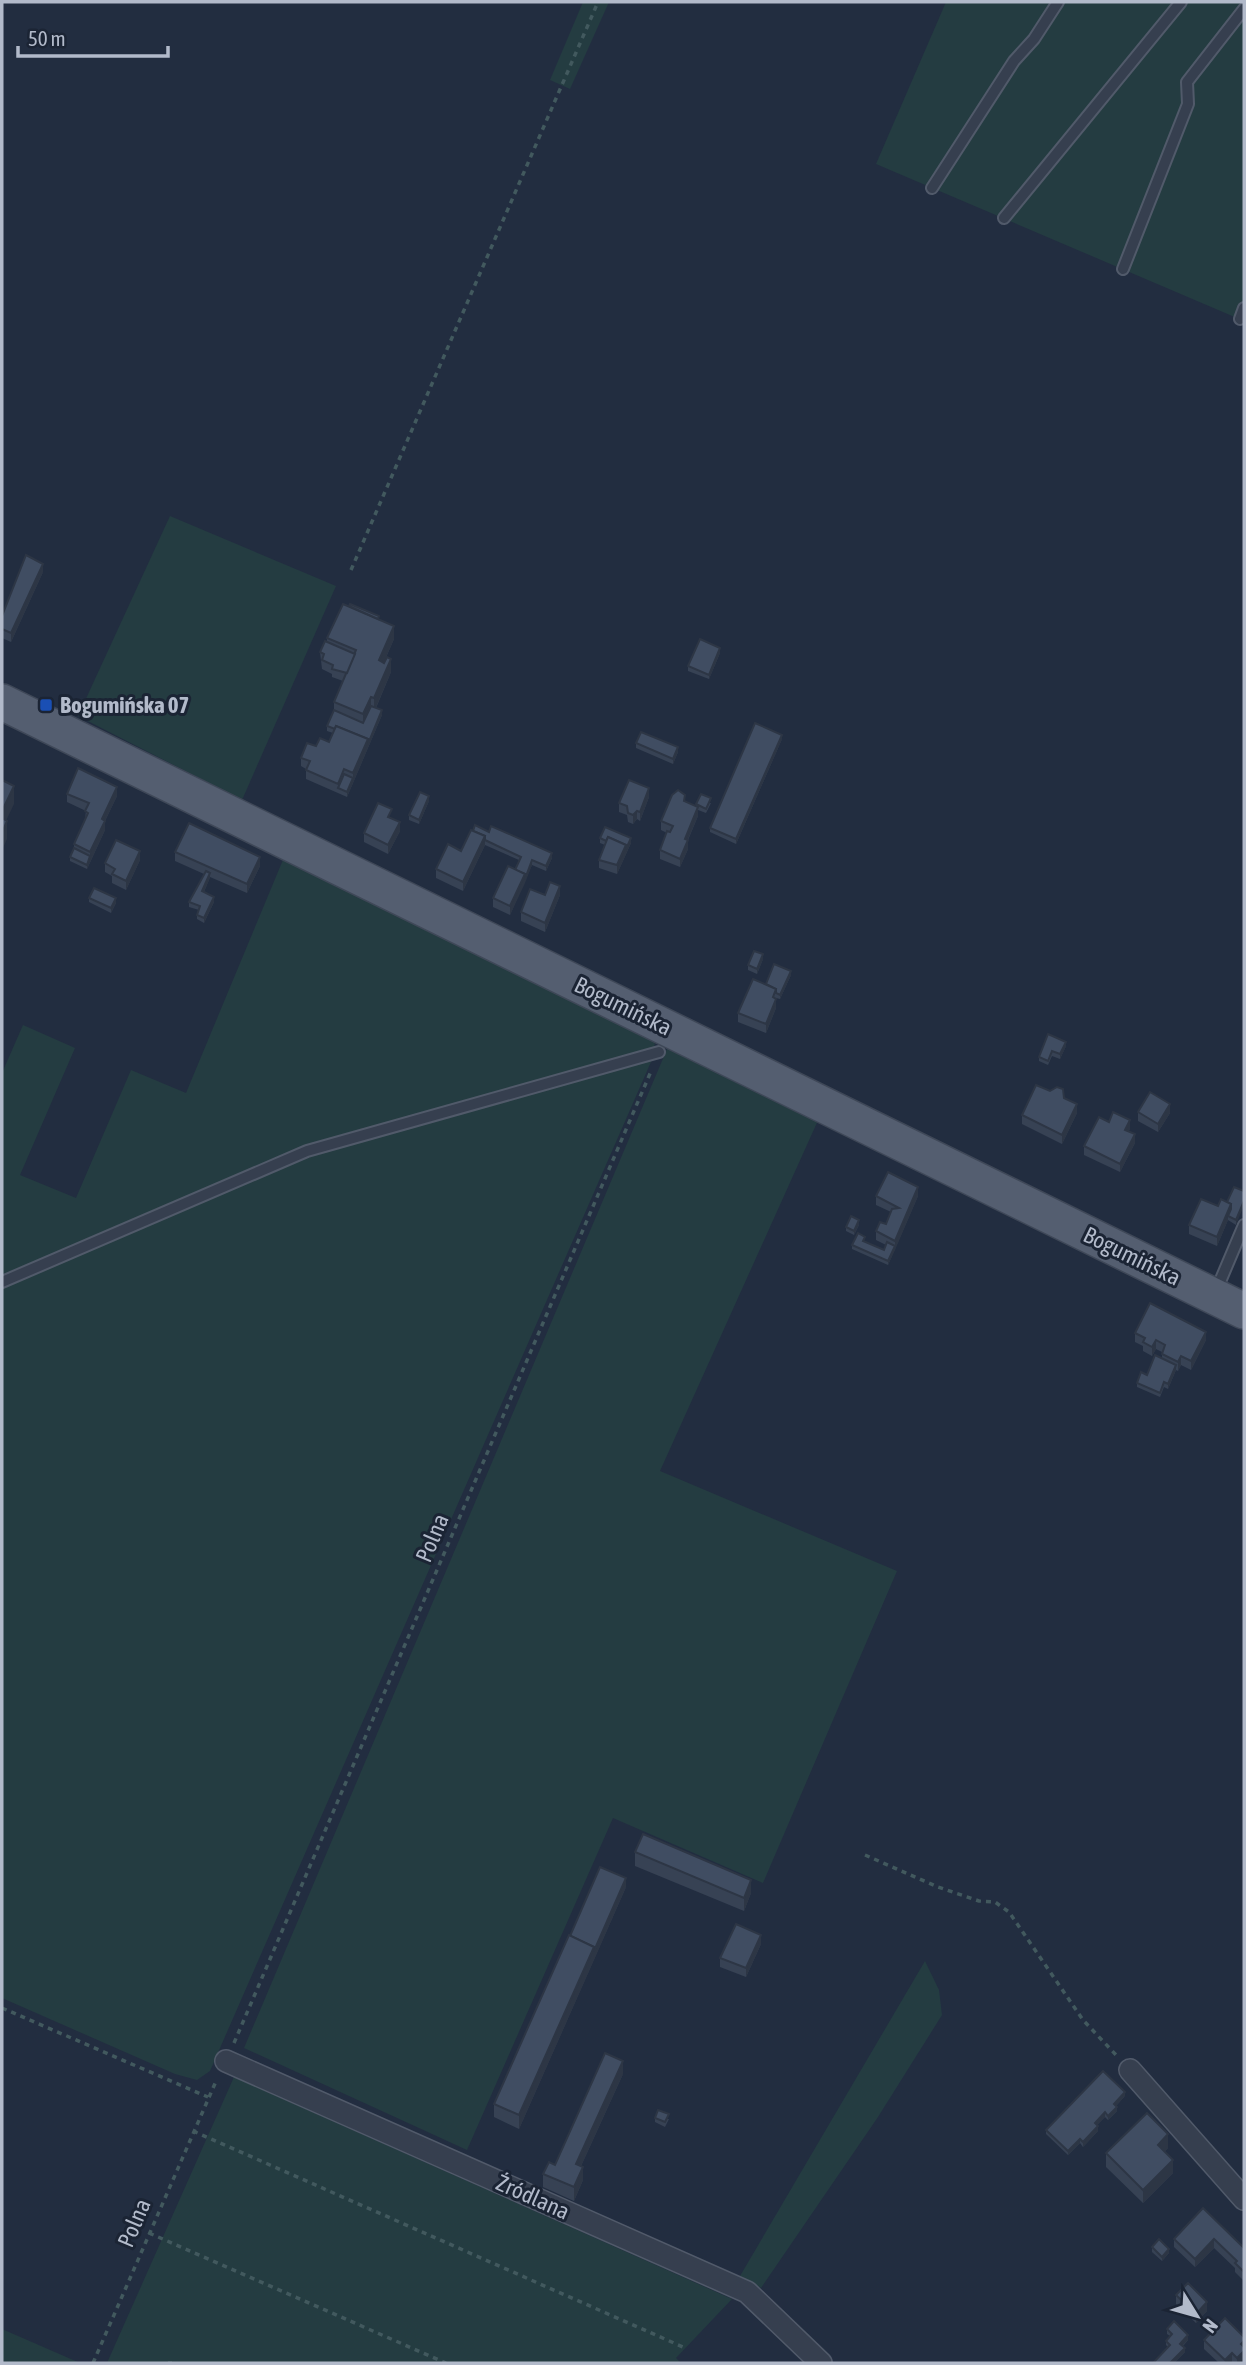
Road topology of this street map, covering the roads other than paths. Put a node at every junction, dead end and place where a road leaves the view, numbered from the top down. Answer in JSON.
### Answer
{"nodes":[{"id":1,"x":1059,"y":2,"type":"edge"},
{"id":2,"x":1181,"y":2,"type":"edge"},
{"id":3,"x":1244,"y":9,"type":"edge"},
{"id":4,"x":932,"y":188,"type":"dead end"},
{"id":5,"x":1004,"y":218,"type":"dead end"},
{"id":6,"x":1123,"y":269,"type":"dead end"},
{"id":7,"x":2,"y":702,"type":"edge"},
{"id":8,"x":659,"y":1052,"type":"road end"},
{"id":9,"x":1244,"y":1225,"type":"edge"},
{"id":10,"x":2,"y":1282,"type":"edge"},
{"id":11,"x":1229,"y":1304,"type":"edge"},
{"id":12,"x":226,"y":2061,"type":"road end"},
{"id":13,"x":1130,"y":2070,"type":"road end"},
{"id":14,"x":1244,"y":2199,"type":"edge"},
{"id":15,"x":821,"y":2363,"type":"edge"}],
"edges":[{"from":1,"to":4,"type":"lane"},
{"from":2,"to":5,"type":"lane"},
{"from":3,"to":6,"type":"lane"},
{"from":7,"to":11,"type":"main road","name":"Bogumińska"},
{"from":8,"to":10,"type":"lane"},
{"from":9,"to":11,"type":"lane"},
{"from":12,"to":15,"type":"street","name":"Źródlana"},
{"from":13,"to":14,"type":"street"}]}
